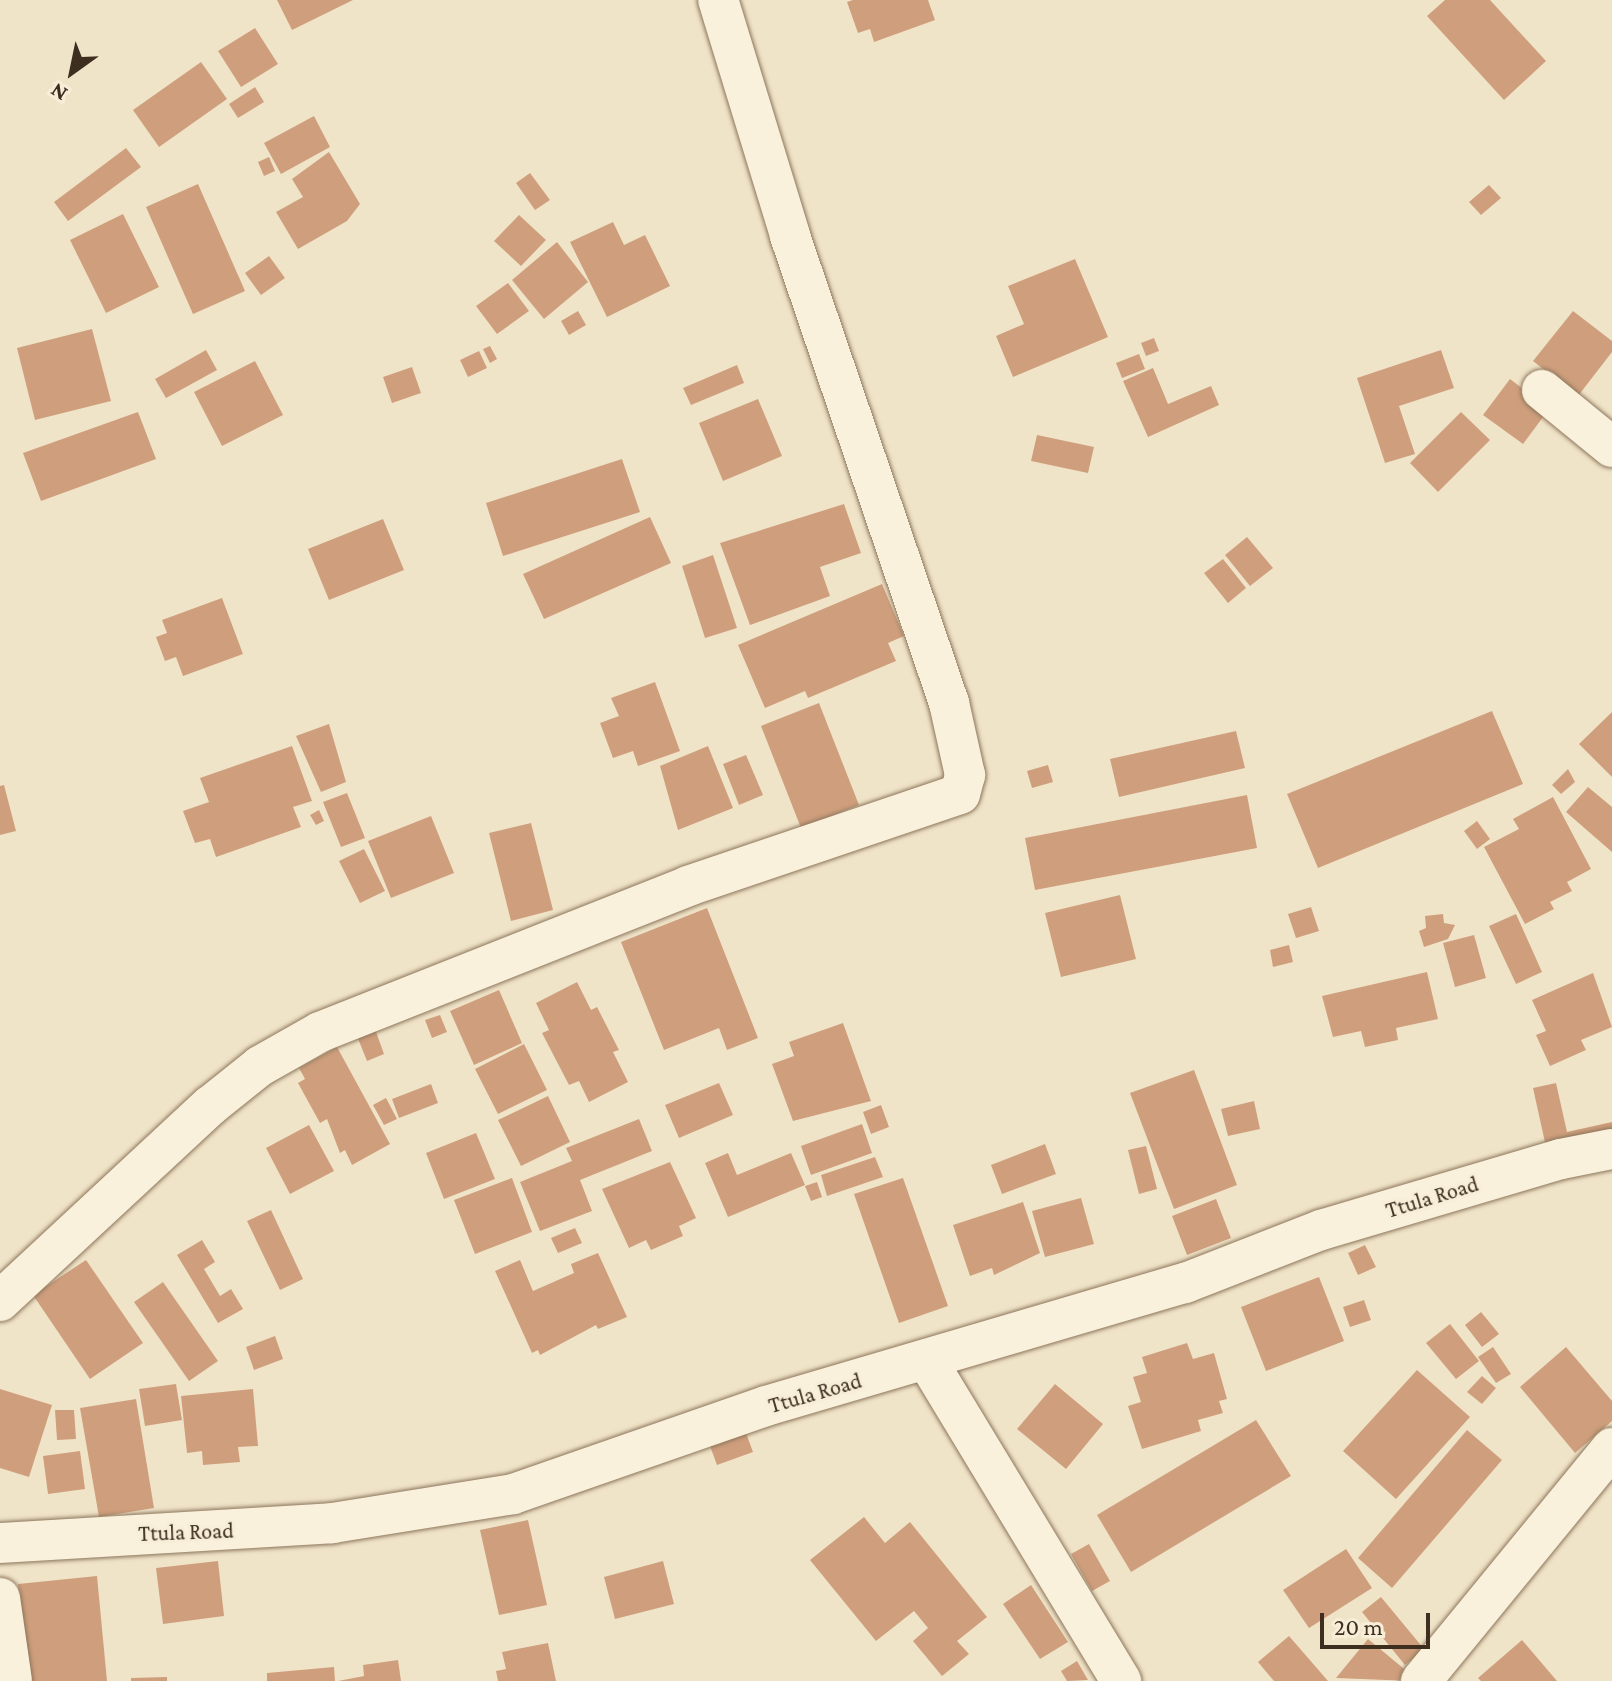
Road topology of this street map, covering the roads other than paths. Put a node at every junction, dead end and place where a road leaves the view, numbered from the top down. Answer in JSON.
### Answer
{"nodes":[{"id":1,"x":718,"y":0,"type":"edge"},
{"id":2,"x":1542,"y":390,"type":"dead end"},
{"id":3,"x":1612,"y":447,"type":"edge"},
{"id":4,"x":1612,"y":1149,"type":"edge"},
{"id":5,"x":0,"y":1301,"type":"edge"},
{"id":6,"x":928,"y":1362,"type":"junction"},
{"id":7,"x":1612,"y":1448,"type":"edge"},
{"id":8,"x":0,"y":1543,"type":"edge"},
{"id":9,"x":0,"y":1598,"type":"edge"},
{"id":10,"x":12,"y":1681,"type":"edge"},
{"id":11,"x":1121,"y":1681,"type":"edge"},
{"id":12,"x":1421,"y":1681,"type":"edge"}],
"edges":[{"from":1,"to":5,"type":"street"},
{"from":2,"to":3,"type":"street"},
{"from":4,"to":6,"type":"street","name":"Ttula Road"},
{"from":6,"to":8,"type":"street","name":"Ttula Road"},
{"from":6,"to":11,"type":"street"},
{"from":7,"to":12,"type":"street"},
{"from":9,"to":10,"type":"street"}]}
